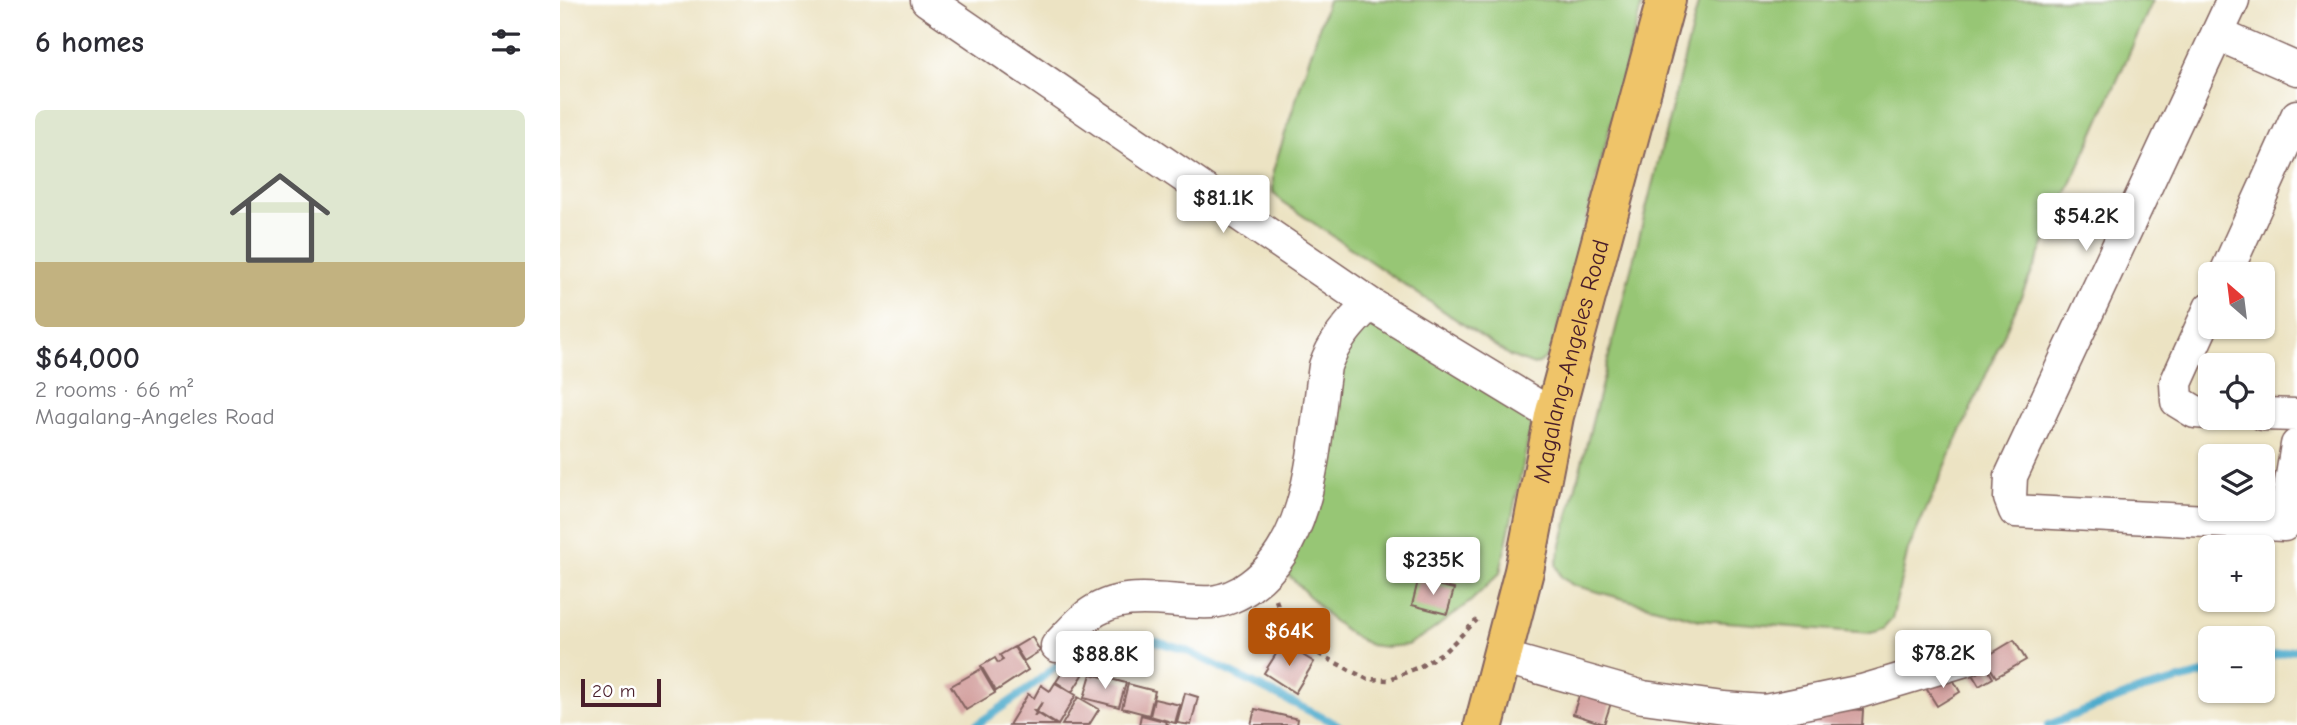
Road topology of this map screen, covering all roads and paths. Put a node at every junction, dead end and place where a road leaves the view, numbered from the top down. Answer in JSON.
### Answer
{"nodes":[{"id":1,"x":927,"y":0,"type":"edge"},
{"id":2,"x":1667,"y":0,"type":"edge"},
{"id":3,"x":2233,"y":0,"type":"edge"},
{"id":4,"x":2217,"y":34,"type":"junction"},
{"id":5,"x":2297,"y":69,"type":"edge"},
{"id":6,"x":2297,"y":116,"type":"edge"},
{"id":7,"x":2231,"y":262,"type":"edge"},
{"id":8,"x":1370,"y":304,"type":"junction"},
{"id":9,"x":2198,"y":334,"type":"edge"},
{"id":10,"x":2198,"y":412,"type":"edge"},
{"id":11,"x":2275,"y":414,"type":"edge"},
{"id":12,"x":2297,"y":415,"type":"edge"},
{"id":13,"x":1554,"y":416,"type":"junction"},
{"id":14,"x":2297,"y":445,"type":"edge"},
{"id":15,"x":1266,"y":574,"type":"junction"},
{"id":16,"x":1480,"y":617,"type":"dead end"},
{"id":17,"x":1057,"y":646,"type":"dead end"},
{"id":18,"x":1502,"y":657,"type":"junction"},
{"id":19,"x":1969,"y":659,"type":"dead end"},
{"id":20,"x":1484,"y":725,"type":"edge"}],
"edges":[{"from":1,"to":8,"type":"street"},
{"from":2,"to":13,"type":"main road","name":"Magalang-Angeles Road"},
{"from":3,"to":4,"type":"street"},
{"from":4,"to":5,"type":"street"},
{"from":4,"to":14,"type":"street"},
{"from":6,"to":7,"type":"street"},
{"from":8,"to":13,"type":"street"},
{"from":8,"to":15,"type":"street"},
{"from":9,"to":10,"type":"street"},
{"from":11,"to":12,"type":"street"},
{"from":13,"to":18,"type":"main road","name":"Magalang-Angeles Road"},
{"from":15,"to":16,"type":"path"},
{"from":15,"to":17,"type":"street"},
{"from":18,"to":19,"type":"street"},
{"from":18,"to":20,"type":"main road","name":"Magalang-Angeles Road"}]}
